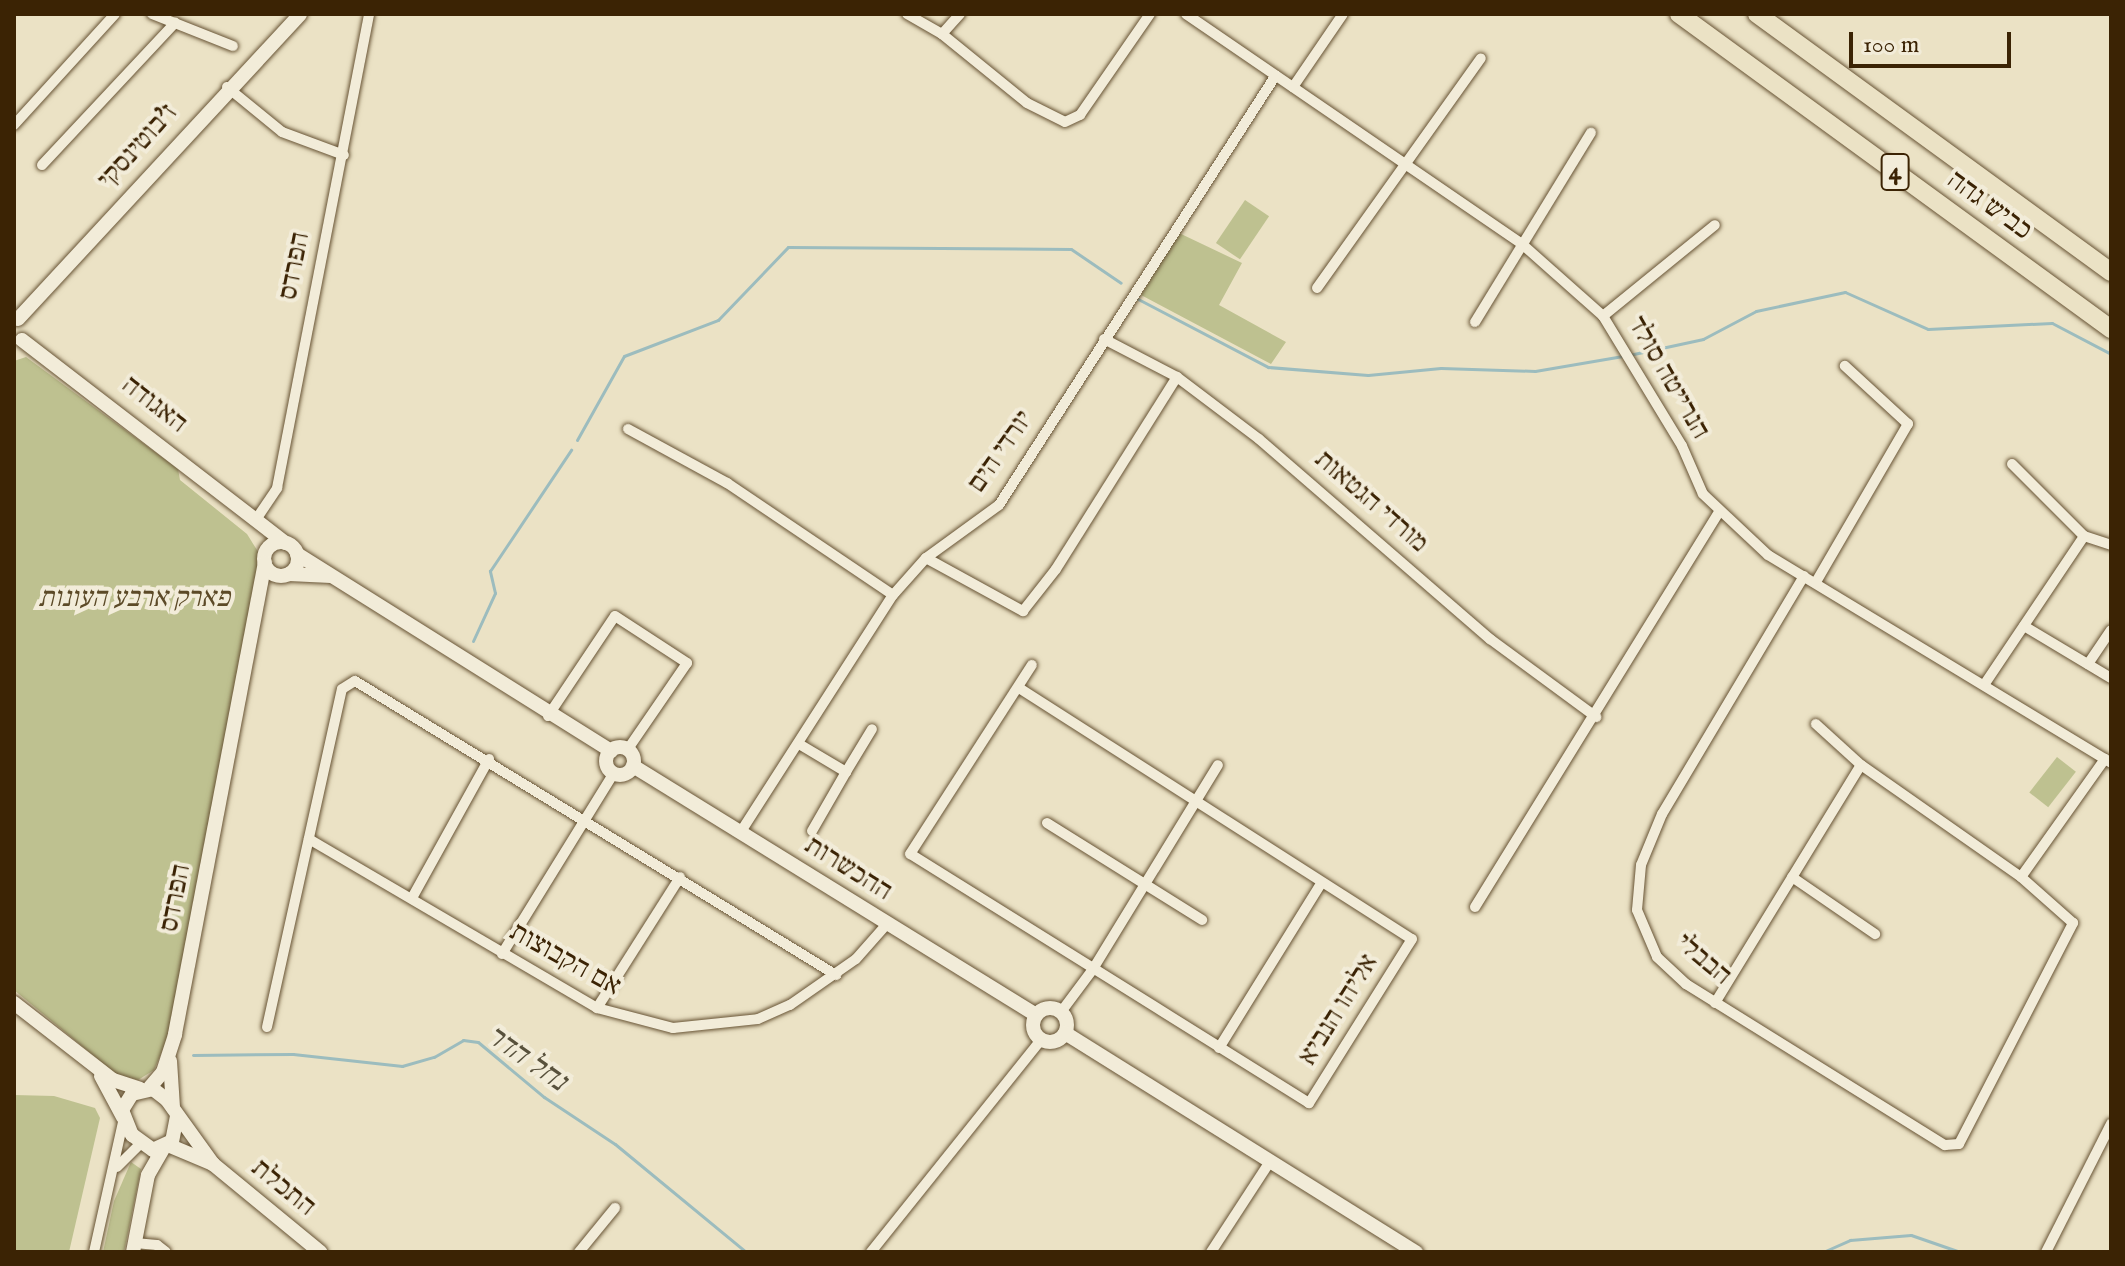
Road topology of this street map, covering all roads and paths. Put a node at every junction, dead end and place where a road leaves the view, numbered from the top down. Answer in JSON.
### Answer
{"nodes":[{"id":1,"x":115,"y":14,"type":"edge"},
{"id":2,"x":152,"y":14,"type":"edge"},
{"id":3,"x":300,"y":14,"type":"edge"},
{"id":4,"x":369,"y":14,"type":"edge"},
{"id":5,"x":907,"y":14,"type":"edge"},
{"id":6,"x":960,"y":14,"type":"edge"},
{"id":7,"x":1150,"y":14,"type":"edge"},
{"id":8,"x":1186,"y":14,"type":"edge"},
{"id":9,"x":1343,"y":14,"type":"edge"},
{"id":10,"x":1679,"y":14,"type":"edge"},
{"id":11,"x":1757,"y":14,"type":"edge"},
{"id":12,"x":175,"y":23,"type":"junction"},
{"id":13,"x":942,"y":34,"type":"junction"},
{"id":14,"x":233,"y":46,"type":"dead end"},
{"id":15,"x":1481,"y":58,"type":"dead end"},
{"id":16,"x":1276,"y":75,"type":"junction"},
{"id":17,"x":227,"y":87,"type":"junction"},
{"id":18,"x":1293,"y":87,"type":"junction"},
{"id":19,"x":14,"y":125,"type":"edge"},
{"id":20,"x":1591,"y":133,"type":"dead end"},
{"id":21,"x":344,"y":155,"type":"junction"},
{"id":22,"x":1404,"y":162,"type":"junction"},
{"id":23,"x":42,"y":165,"type":"dead end"},
{"id":24,"x":1715,"y":225,"type":"dead end"},
{"id":25,"x":1522,"y":244,"type":"junction"},
{"id":26,"x":2111,"y":272,"type":"edge"},
{"id":27,"x":1317,"y":288,"type":"dead end"},
{"id":28,"x":1603,"y":316,"type":"junction"},
{"id":29,"x":16,"y":318,"type":"edge"},
{"id":30,"x":1475,"y":322,"type":"dead end"},
{"id":31,"x":2111,"y":329,"type":"edge"},
{"id":32,"x":1104,"y":339,"type":"junction"},
{"id":33,"x":18,"y":344,"type":"edge"},
{"id":34,"x":1845,"y":366,"type":"dead end"},
{"id":35,"x":1177,"y":377,"type":"junction"},
{"id":36,"x":628,"y":429,"type":"dead end"},
{"id":37,"x":2012,"y":464,"type":"dead end"},
{"id":38,"x":1718,"y":513,"type":"junction"},
{"id":39,"x":252,"y":519,"type":"junction"},
{"id":40,"x":2084,"y":536,"type":"junction"},
{"id":41,"x":286,"y":543,"type":"junction"},
{"id":42,"x":2111,"y":545,"type":"edge"},
{"id":43,"x":297,"y":554,"type":"junction"},
{"id":44,"x":266,"y":558,"type":"junction"},
{"id":45,"x":926,"y":558,"type":"junction"},
{"id":46,"x":285,"y":575,"type":"junction"},
{"id":47,"x":331,"y":576,"type":"junction"},
{"id":48,"x":1804,"y":576,"type":"junction"},
{"id":49,"x":1816,"y":582,"type":"junction"},
{"id":50,"x":893,"y":595,"type":"junction"},
{"id":51,"x":256,"y":608,"type":"junction"},
{"id":52,"x":2024,"y":626,"type":"junction"},
{"id":53,"x":2111,"y":630,"type":"edge"},
{"id":54,"x":2088,"y":664,"type":"junction"},
{"id":55,"x":1032,"y":665,"type":"dead end"},
{"id":56,"x":2111,"y":678,"type":"edge"},
{"id":57,"x":1984,"y":685,"type":"junction"},
{"id":58,"x":1019,"y":688,"type":"junction"},
{"id":59,"x":548,"y":716,"type":"junction"},
{"id":60,"x":1596,"y":717,"type":"junction"},
{"id":61,"x":1816,"y":724,"type":"dead end"},
{"id":62,"x":872,"y":729,"type":"dead end"},
{"id":63,"x":799,"y":744,"type":"junction"},
{"id":64,"x":628,"y":749,"type":"junction"},
{"id":65,"x":611,"y":751,"type":"junction"},
{"id":66,"x":489,"y":759,"type":"junction"},
{"id":67,"x":2108,"y":761,"type":"edge"},
{"id":68,"x":1218,"y":765,"type":"dead end"},
{"id":69,"x":1861,"y":765,"type":"junction"},
{"id":70,"x":633,"y":766,"type":"junction"},
{"id":71,"x":846,"y":772,"type":"junction"},
{"id":72,"x":614,"y":773,"type":"junction"},
{"id":73,"x":1196,"y":801,"type":"junction"},
{"id":74,"x":587,"y":819,"type":"junction"},
{"id":75,"x":1047,"y":823,"type":"dead end"},
{"id":76,"x":812,"y":831,"type":"dead end"},
{"id":77,"x":740,"y":833,"type":"junction"},
{"id":78,"x":309,"y":839,"type":"junction"},
{"id":79,"x":680,"y":877,"type":"junction"},
{"id":80,"x":1792,"y":877,"type":"junction"},
{"id":81,"x":2021,"y":877,"type":"junction"},
{"id":82,"x":1322,"y":882,"type":"junction"},
{"id":83,"x":1145,"y":884,"type":"junction"},
{"id":84,"x":412,"y":898,"type":"junction"},
{"id":85,"x":1475,"y":907,"type":"dead end"},
{"id":86,"x":1202,"y":920,"type":"dead end"},
{"id":87,"x":887,"y":924,"type":"junction"},
{"id":88,"x":1875,"y":934,"type":"dead end"},
{"id":89,"x":502,"y":954,"type":"junction"},
{"id":90,"x":1093,"y":969,"type":"junction"},
{"id":91,"x":836,"y":975,"type":"junction"},
{"id":92,"x":14,"y":1003,"type":"edge"},
{"id":93,"x":1715,"y":1003,"type":"junction"},
{"id":94,"x":597,"y":1008,"type":"junction"},
{"id":95,"x":1061,"y":1012,"type":"junction"},
{"id":96,"x":1036,"y":1015,"type":"junction"},
{"id":97,"x":267,"y":1027,"type":"dead end"},
{"id":98,"x":1065,"y":1033,"type":"junction"},
{"id":99,"x":1041,"y":1040,"type":"junction"},
{"id":100,"x":1219,"y":1048,"type":"junction"},
{"id":101,"x":170,"y":1057,"type":"junction"},
{"id":102,"x":96,"y":1069,"type":"junction"},
{"id":103,"x":145,"y":1088,"type":"junction"},
{"id":104,"x":175,"y":1113,"type":"junction"},
{"id":105,"x":123,"y":1119,"type":"junction"},
{"id":106,"x":2111,"y":1124,"type":"edge"},
{"id":107,"x":141,"y":1146,"type":"junction"},
{"id":108,"x":166,"y":1146,"type":"junction"},
{"id":109,"x":1269,"y":1163,"type":"junction"},
{"id":110,"x":213,"y":1164,"type":"junction"},
{"id":111,"x":148,"y":1175,"type":"junction"},
{"id":112,"x":111,"y":1179,"type":"junction"},
{"id":113,"x":615,"y":1208,"type":"dead end"},
{"id":114,"x":134,"y":1248,"type":"edge"},
{"id":115,"x":94,"y":1252,"type":"edge"},
{"id":116,"x":166,"y":1252,"type":"edge"},
{"id":117,"x":320,"y":1252,"type":"edge"},
{"id":118,"x":579,"y":1252,"type":"edge"},
{"id":119,"x":871,"y":1252,"type":"edge"},
{"id":120,"x":1211,"y":1252,"type":"edge"},
{"id":121,"x":1416,"y":1252,"type":"edge"},
{"id":122,"x":2046,"y":1252,"type":"edge"}],
"edges":[{"from":1,"to":19,"type":"street"},
{"from":2,"to":12,"type":"street"},
{"from":3,"to":17,"type":"street","name":"ז'בוטינסקי"},
{"from":4,"to":21,"type":"street","name":"הפרדס"},
{"from":5,"to":13,"type":"street"},
{"from":6,"to":13,"type":"street"},
{"from":7,"to":13,"type":"street"},
{"from":8,"to":16,"type":"street","name":"הנרייטה סולד"},
{"from":9,"to":18,"type":"street"},
{"from":10,"to":31,"type":"highway","name":"כביש גהה","number":"4"},
{"from":11,"to":26,"type":"highway","name":"כביש גהה","number":"4"},
{"from":12,"to":14,"type":"street"},
{"from":12,"to":23,"type":"street"},
{"from":15,"to":22,"type":"street"},
{"from":16,"to":18,"type":"street","name":"הנרייטה סולד"},
{"from":16,"to":32,"type":"street","name":"יורדי הים"},
{"from":17,"to":21,"type":"street"},
{"from":17,"to":29,"type":"street","name":"ז'בוטינסקי"},
{"from":18,"to":22,"type":"street","name":"הנרייטה סולד"},
{"from":20,"to":25,"type":"street"},
{"from":21,"to":39,"type":"street","name":"הפרדס"},
{"from":22,"to":25,"type":"street","name":"הנרייטה סולד"},
{"from":22,"to":27,"type":"street"},
{"from":24,"to":28,"type":"street"},
{"from":25,"to":28,"type":"street","name":"הנרייטה סולד"},
{"from":25,"to":30,"type":"street"},
{"from":28,"to":38,"type":"street","name":"הנרייטה סולד"},
{"from":29,"to":33,"type":"street"},
{"from":32,"to":35,"type":"street","name":"מורדי הגטאות"},
{"from":32,"to":45,"type":"street","name":"יורדי הים"},
{"from":33,"to":39,"type":"street","name":"האגודה"},
{"from":34,"to":49,"type":"street"},
{"from":35,"to":45,"type":"street"},
{"from":35,"to":60,"type":"street","name":"מורדי הגטאות"},
{"from":36,"to":50,"type":"street"},
{"from":37,"to":40,"type":"street"},
{"from":38,"to":48,"type":"street","name":"הנרייטה סולד"},
{"from":38,"to":60,"type":"street"},
{"from":39,"to":41,"type":"street","name":"האגודה"},
{"from":39,"to":44,"type":"street","name":"האגודה"},
{"from":40,"to":42,"type":"street"},
{"from":40,"to":52,"type":"street"},
{"from":41,"to":43,"type":"street","name":"האגודה"},
{"from":41,"to":44,"type":"street"},
{"from":43,"to":46,"type":"street","name":"הפרדס"},
{"from":43,"to":47,"type":"street"},
{"from":44,"to":46,"type":"street"},
{"from":44,"to":51,"type":"street","name":"הפרדס"},
{"from":45,"to":50,"type":"street","name":"יורדי הים"},
{"from":46,"to":47,"type":"street"},
{"from":46,"to":51,"type":"street","name":"הפרדס"},
{"from":47,"to":59,"type":"street"},
{"from":48,"to":49,"type":"street","name":"הנרייטה סולד"},
{"from":48,"to":93,"type":"street","name":"הבבלי"},
{"from":49,"to":57,"type":"street","name":"הנרייטה סולד"},
{"from":50,"to":63,"type":"street","name":"יורדי הים"},
{"from":51,"to":101,"type":"street","name":"הפרדס"},
{"from":52,"to":54,"type":"street"},
{"from":52,"to":57,"type":"street"},
{"from":53,"to":54,"type":"street"},
{"from":54,"to":56,"type":"street"},
{"from":55,"to":58,"type":"street"},
{"from":57,"to":67,"type":"street","name":"הנרייטה סולד"},
{"from":58,"to":73,"type":"street","name":"אליהו הנביא"},
{"from":58,"to":90,"type":"street","name":"אליהו הנביא"},
{"from":59,"to":64,"type":"street"},
{"from":59,"to":65,"type":"street"},
{"from":60,"to":85,"type":"street"},
{"from":61,"to":69,"type":"street"},
{"from":62,"to":71,"type":"street"},
{"from":63,"to":71,"type":"street"},
{"from":63,"to":77,"type":"street","name":"יורדי הים"},
{"from":64,"to":65,"type":"street"},
{"from":64,"to":70,"type":"street"},
{"from":65,"to":72,"type":"street"},
{"from":66,"to":74,"type":"street"},
{"from":66,"to":78,"type":"street"},
{"from":66,"to":84,"type":"street"},
{"from":67,"to":81,"type":"street"},
{"from":68,"to":73,"type":"street"},
{"from":69,"to":80,"type":"street"},
{"from":69,"to":81,"type":"street"},
{"from":70,"to":72,"type":"street"},
{"from":70,"to":77,"type":"street","name":"ההכשרות"},
{"from":71,"to":76,"type":"street"},
{"from":72,"to":74,"type":"street"},
{"from":73,"to":82,"type":"street","name":"אליהו הנביא"},
{"from":73,"to":83,"type":"street"},
{"from":74,"to":79,"type":"street"},
{"from":74,"to":89,"type":"street"},
{"from":75,"to":83,"type":"street"},
{"from":77,"to":87,"type":"street","name":"ההכשרות"},
{"from":78,"to":84,"type":"street","name":"אם הקבוצות"},
{"from":78,"to":97,"type":"street"},
{"from":79,"to":91,"type":"street"},
{"from":79,"to":94,"type":"street"},
{"from":80,"to":88,"type":"street"},
{"from":80,"to":93,"type":"street"},
{"from":81,"to":93,"type":"street","name":"הבבלי"},
{"from":82,"to":100,"type":"street"},
{"from":82,"to":100,"type":"street","name":"אליהו הנביא"},
{"from":83,"to":86,"type":"street"},
{"from":83,"to":90,"type":"street"},
{"from":84,"to":89,"type":"street","name":"אם הקבוצות"},
{"from":87,"to":91,"type":"street","name":"אם הקבוצות"},
{"from":87,"to":96,"type":"street","name":"ההכשרות"},
{"from":89,"to":94,"type":"street","name":"אם הקבוצות"},
{"from":90,"to":95,"type":"street"},
{"from":90,"to":100,"type":"street","name":"אליהו הנביא"},
{"from":91,"to":94,"type":"street","name":"אם הקבוצות"},
{"from":92,"to":102,"type":"street"},
{"from":95,"to":96,"type":"street"},
{"from":95,"to":98,"type":"street"},
{"from":96,"to":99,"type":"street"},
{"from":98,"to":99,"type":"street"},
{"from":98,"to":109,"type":"street"},
{"from":99,"to":119,"type":"street"},
{"from":101,"to":103,"type":"street","name":"הפרדס"},
{"from":101,"to":104,"type":"street","name":"הפרדס"},
{"from":102,"to":103,"type":"street"},
{"from":102,"to":105,"type":"street"},
{"from":103,"to":104,"type":"street"},
{"from":103,"to":105,"type":"street"},
{"from":104,"to":108,"type":"street"},
{"from":104,"to":110,"type":"street","name":"התכלת"},
{"from":105,"to":107,"type":"street"},
{"from":105,"to":112,"type":"street"},
{"from":106,"to":122,"type":"street"},
{"from":107,"to":108,"type":"street"},
{"from":107,"to":111,"type":"street"},
{"from":107,"to":112,"type":"street"},
{"from":108,"to":110,"type":"street","name":"התכלת"},
{"from":108,"to":111,"type":"street"},
{"from":109,"to":120,"type":"street"},
{"from":109,"to":121,"type":"street"},
{"from":110,"to":117,"type":"street","name":"התכלת"},
{"from":111,"to":114,"type":"street"},
{"from":112,"to":115,"type":"street"},
{"from":113,"to":118,"type":"street"},
{"from":114,"to":116,"type":"street"}]}
